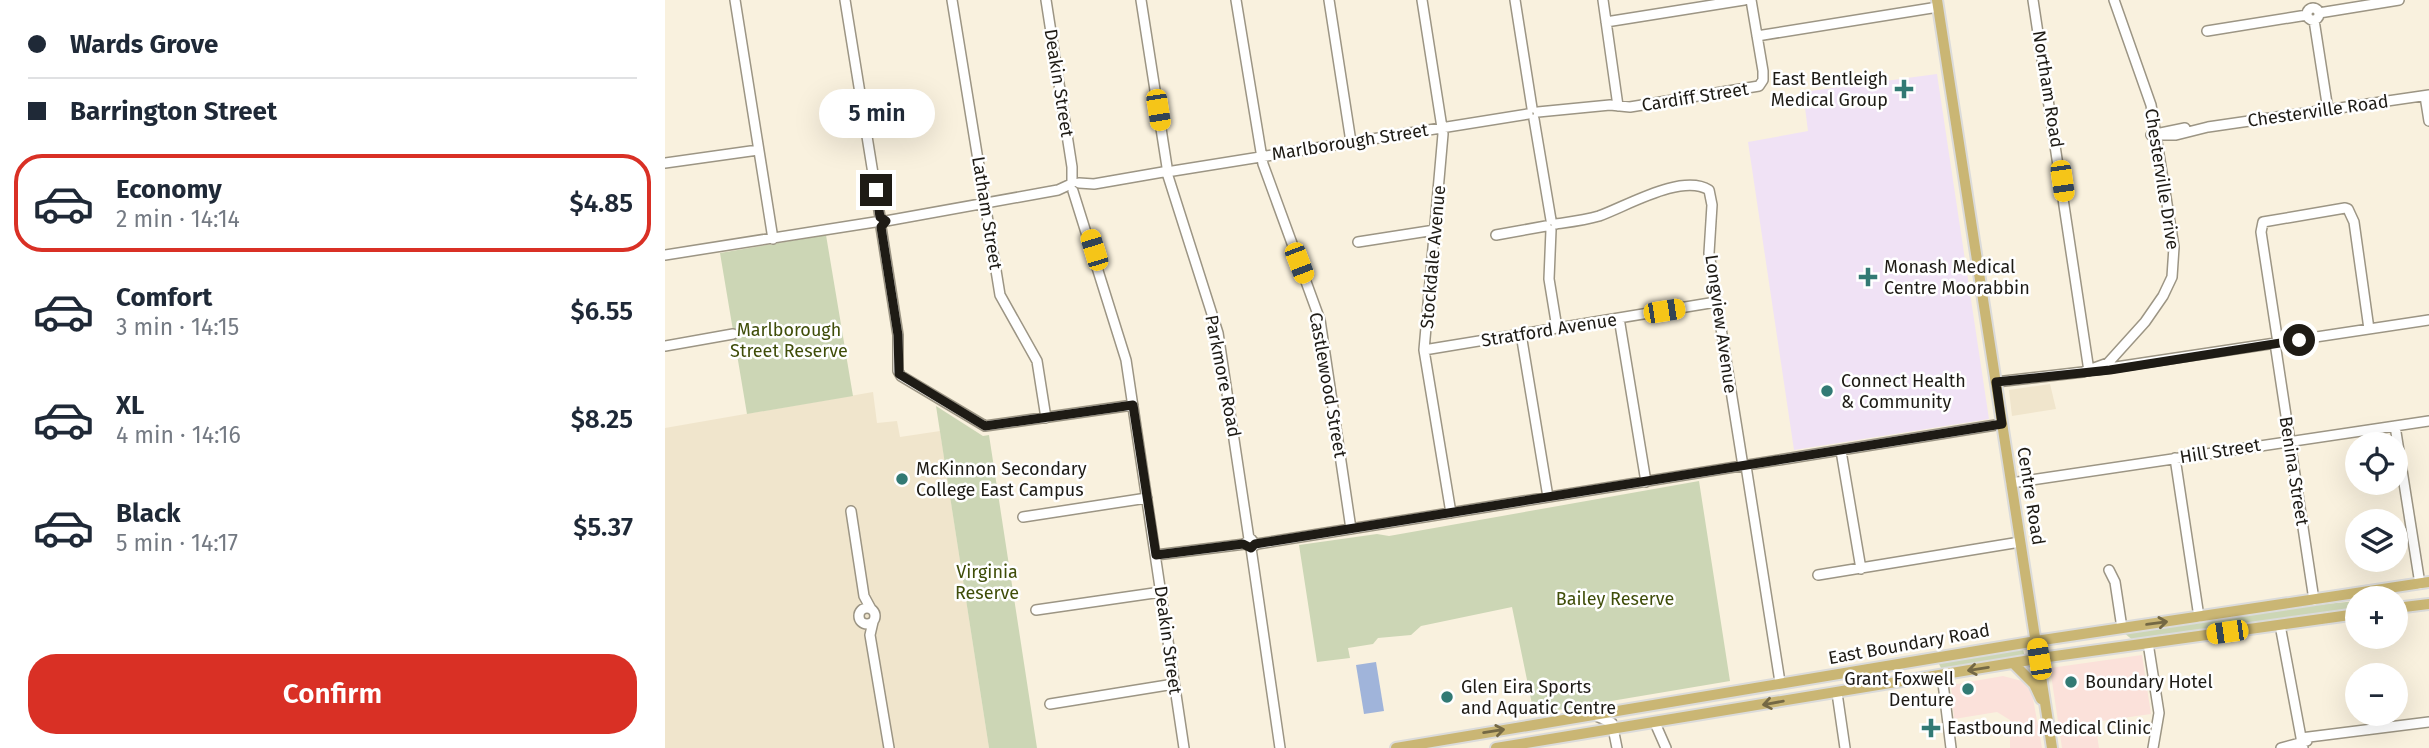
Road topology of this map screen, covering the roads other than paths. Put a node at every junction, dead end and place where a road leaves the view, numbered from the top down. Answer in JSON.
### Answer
{"nodes":[{"id":1,"x":734,"y":0,"type":"edge"},
{"id":2,"x":845,"y":0,"type":"edge"},
{"id":3,"x":952,"y":0,"type":"edge"},
{"id":4,"x":1046,"y":0,"type":"edge"},
{"id":5,"x":1140,"y":0,"type":"edge"},
{"id":6,"x":1236,"y":0,"type":"edge"},
{"id":7,"x":1329,"y":0,"type":"edge"},
{"id":8,"x":1422,"y":0,"type":"edge"},
{"id":9,"x":1515,"y":0,"type":"edge"},
{"id":10,"x":1603,"y":0,"type":"edge"},
{"id":11,"x":1744,"y":0,"type":"edge"},
{"id":12,"x":1751,"y":0,"type":"edge"},
{"id":13,"x":2033,"y":0,"type":"edge"},
{"id":14,"x":2112,"y":0,"type":"edge"},
{"id":15,"x":2399,"y":0,"type":"edge"},
{"id":16,"x":1938,"y":3,"type":"edge"},
{"id":17,"x":2313,"y":11,"type":"edge"},
{"id":18,"x":1607,"y":22,"type":"junction"},
{"id":19,"x":2207,"y":31,"type":"dead end"},
{"id":20,"x":1757,"y":36,"type":"junction"},
{"id":21,"x":2427,"y":95,"type":"edge"},
{"id":22,"x":1618,"y":106,"type":"junction"},
{"id":23,"x":2328,"y":110,"type":"junction"},
{"id":24,"x":1533,"y":113,"type":"junction"},
{"id":25,"x":2429,"y":121,"type":"edge"},
{"id":26,"x":1442,"y":127,"type":"junction"},
{"id":27,"x":2154,"y":135,"type":"junction"},
{"id":28,"x":1351,"y":142,"type":"junction"},
{"id":29,"x":758,"y":150,"type":"junction"},
{"id":30,"x":1261,"y":157,"type":"junction"},
{"id":31,"x":665,"y":163,"type":"edge"},
{"id":32,"x":1168,"y":172,"type":"junction"},
{"id":33,"x":1075,"y":187,"type":"junction"},
{"id":34,"x":985,"y":202,"type":"junction"},
{"id":35,"x":881,"y":222,"type":"junction"},
{"id":36,"x":1551,"y":225,"type":"junction"},
{"id":37,"x":1435,"y":229,"type":"junction"},
{"id":38,"x":1496,"y":235,"type":"dead end"},
{"id":39,"x":773,"y":239,"type":"junction"},
{"id":40,"x":1358,"y":242,"type":"dead end"},
{"id":41,"x":665,"y":255,"type":"edge"},
{"id":42,"x":1716,"y":303,"type":"junction"},
{"id":43,"x":1619,"y":318,"type":"junction"},
{"id":44,"x":2429,"y":320,"type":"edge"},
{"id":45,"x":1557,"y":328,"type":"junction"},
{"id":46,"x":2369,"y":329,"type":"junction"},
{"id":47,"x":733,"y":334,"type":"dead end"},
{"id":48,"x":1521,"y":334,"type":"junction"},
{"id":49,"x":2277,"y":343,"type":"junction"},
{"id":50,"x":665,"y":345,"type":"edge"},
{"id":51,"x":1424,"y":350,"type":"junction"},
{"id":52,"x":2113,"y":356,"type":"junction"},
{"id":53,"x":2132,"y":365,"type":"junction"},
{"id":54,"x":2121,"y":366,"type":"junction"},
{"id":55,"x":2090,"y":368,"type":"junction"},
{"id":56,"x":1996,"y":382,"type":"junction"},
{"id":57,"x":1133,"y":405,"type":"junction"},
{"id":58,"x":1046,"y":418,"type":"junction"},
{"id":59,"x":2429,"y":421,"type":"edge"},
{"id":60,"x":2002,"y":424,"type":"junction"},
{"id":61,"x":2395,"y":426,"type":"junction"},
{"id":62,"x":2290,"y":441,"type":"junction"},
{"id":63,"x":1842,"y":450,"type":"junction"},
{"id":64,"x":2175,"y":458,"type":"junction"},
{"id":65,"x":1745,"y":466,"type":"junction"},
{"id":66,"x":1646,"y":482,"type":"junction"},
{"id":67,"x":2011,"y":483,"type":"junction"},
{"id":68,"x":1548,"y":497,"type":"junction"},
{"id":69,"x":1147,"y":498,"type":"junction"},
{"id":70,"x":851,"y":510,"type":"dead end"},
{"id":71,"x":1451,"y":513,"type":"junction"},
{"id":72,"x":1023,"y":517,"type":"dead end"},
{"id":73,"x":1351,"y":529,"type":"junction"},
{"id":74,"x":2020,"y":542,"type":"junction"},
{"id":75,"x":1250,"y":544,"type":"junction"},
{"id":76,"x":1156,"y":555,"type":"junction"},
{"id":77,"x":1861,"y":569,"type":"junction"},
{"id":78,"x":2109,"y":570,"type":"dead end"},
{"id":79,"x":1818,"y":575,"type":"dead end"},
{"id":80,"x":2424,"y":583,"type":"edge"},
{"id":81,"x":1161,"y":592,"type":"junction"},
{"id":82,"x":2345,"y":597,"type":"edge"},
{"id":83,"x":2314,"y":600,"type":"junction"},
{"id":84,"x":2429,"y":604,"type":"edge"},
{"id":85,"x":2408,"y":607,"type":"edge"},
{"id":86,"x":1036,"y":610,"type":"dead end"},
{"id":87,"x":2345,"y":616,"type":"edge"},
{"id":88,"x":2199,"y":617,"type":"junction"},
{"id":89,"x":2283,"y":624,"type":"junction"},
{"id":90,"x":2122,"y":628,"type":"junction"},
{"id":91,"x":2097,"y":632,"type":"junction"},
{"id":92,"x":2076,"y":635,"type":"junction"},
{"id":93,"x":2036,"y":641,"type":"junction"},
{"id":94,"x":2148,"y":643,"type":"junction"},
{"id":95,"x":2132,"y":646,"type":"junction"},
{"id":96,"x":2092,"y":651,"type":"junction"},
{"id":97,"x":2039,"y":659,"type":"junction"},
{"id":98,"x":1921,"y":660,"type":"junction"},
{"id":99,"x":2013,"y":663,"type":"junction"},
{"id":100,"x":1942,"y":675,"type":"junction"},
{"id":101,"x":1928,"y":677,"type":"junction"},
{"id":102,"x":1780,"y":682,"type":"junction"},
{"id":103,"x":1174,"y":684,"type":"junction"},
{"id":104,"x":1941,"y":688,"type":"junction"},
{"id":105,"x":1837,"y":693,"type":"junction"},
{"id":106,"x":1050,"y":704,"type":"dead end"},
{"id":107,"x":2046,"y":709,"type":"junction"},
{"id":108,"x":1594,"y":715,"type":"junction"},
{"id":109,"x":2429,"y":722,"type":"edge"},
{"id":110,"x":1655,"y":723,"type":"junction"},
{"id":111,"x":1528,"y":725,"type":"junction"},
{"id":112,"x":1614,"y":730,"type":"junction"},
{"id":113,"x":2302,"y":744,"type":"edge"},
{"id":114,"x":1532,"y":745,"type":"edge"},
{"id":115,"x":889,"y":748,"type":"edge"},
{"id":116,"x":1184,"y":748,"type":"edge"},
{"id":117,"x":1280,"y":748,"type":"edge"},
{"id":118,"x":1396,"y":748,"type":"edge"},
{"id":119,"x":1496,"y":748,"type":"edge"},
{"id":120,"x":1617,"y":748,"type":"edge"},
{"id":121,"x":1667,"y":748,"type":"edge"},
{"id":122,"x":1845,"y":748,"type":"edge"},
{"id":123,"x":1951,"y":748,"type":"edge"},
{"id":124,"x":2052,"y":748,"type":"edge"},
{"id":125,"x":2153,"y":748,"type":"edge"},
{"id":126,"x":2280,"y":748,"type":"edge"}],
"edges":[{"from":1,"to":29,"type":"street"},
{"from":2,"to":35,"type":"street"},
{"from":3,"to":34,"type":"street","name":"Latham Street"},
{"from":4,"to":33,"type":"street","name":"Deakin Street"},
{"from":5,"to":32,"type":"street","name":"Parkmore Road"},
{"from":6,"to":30,"type":"street","name":"Castlewood Street"},
{"from":7,"to":28,"type":"street"},
{"from":8,"to":26,"type":"street","name":"Stockdale Avenue"},
{"from":9,"to":24,"type":"street"},
{"from":10,"to":18,"type":"street"},
{"from":11,"to":18,"type":"street"},
{"from":12,"to":20,"type":"street"},
{"from":13,"to":55,"type":"street","name":"Northam Road"},
{"from":14,"to":27,"type":"street","name":"Chesterville Drive"},
{"from":15,"to":17,"type":"street"},
{"from":16,"to":20,"type":"street"},
{"from":16,"to":56,"type":"main road","name":"Centre Road"},
{"from":17,"to":19,"type":"street"},
{"from":17,"to":23,"type":"street"},
{"from":18,"to":22,"type":"street"},
{"from":20,"to":22,"type":"street","name":"Cardiff Street"},
{"from":21,"to":23,"type":"street","name":"Chesterville Road"},
{"from":21,"to":25,"type":"street"},
{"from":22,"to":24,"type":"street","name":"Cardiff Street"},
{"from":23,"to":27,"type":"street","name":"Chesterville Road"},
{"from":24,"to":26,"type":"street","name":"Marlborough Street"},
{"from":24,"to":36,"type":"street"},
{"from":26,"to":28,"type":"street","name":"Marlborough Street"},
{"from":26,"to":37,"type":"street","name":"Stockdale Avenue"},
{"from":27,"to":52,"type":"street","name":"Chesterville Drive"},
{"from":28,"to":30,"type":"street","name":"Marlborough Street"},
{"from":29,"to":31,"type":"street"},
{"from":29,"to":39,"type":"street"},
{"from":30,"to":32,"type":"street","name":"Marlborough Street"},
{"from":30,"to":73,"type":"street","name":"Castlewood Street"},
{"from":32,"to":33,"type":"street","name":"Marlborough Street"},
{"from":32,"to":75,"type":"street","name":"Parkmore Road"},
{"from":33,"to":34,"type":"street","name":"Marlborough Street"},
{"from":33,"to":57,"type":"street","name":"Deakin Street"},
{"from":34,"to":35,"type":"street","name":"Marlborough Street"},
{"from":34,"to":58,"type":"street","name":"Latham Street"},
{"from":35,"to":39,"type":"street","name":"Marlborough Street"},
{"from":35,"to":58,"type":"street"},
{"from":36,"to":38,"type":"street"},
{"from":36,"to":42,"type":"street","name":"Longview Avenue"},
{"from":36,"to":45,"type":"street"},
{"from":37,"to":40,"type":"street"},
{"from":37,"to":51,"type":"street","name":"Stockdale Avenue"},
{"from":39,"to":41,"type":"street","name":"Marlborough Street"},
{"from":42,"to":43,"type":"street","name":"Stratford Avenue"},
{"from":42,"to":65,"type":"street","name":"Longview Avenue"},
{"from":43,"to":45,"type":"street","name":"Stratford Avenue"},
{"from":43,"to":66,"type":"street"},
{"from":44,"to":46,"type":"street"},
{"from":45,"to":48,"type":"street","name":"Stratford Avenue"},
{"from":46,"to":49,"type":"street"},
{"from":46,"to":49,"type":"street","name":"Benina Street"},
{"from":47,"to":50,"type":"street"},
{"from":48,"to":51,"type":"street","name":"Stratford Avenue"},
{"from":48,"to":68,"type":"street"},
{"from":49,"to":53,"type":"street"},
{"from":49,"to":62,"type":"street","name":"Benina Street"},
{"from":51,"to":71,"type":"street","name":"Stockdale Avenue"},
{"from":52,"to":53,"type":"street"},
{"from":52,"to":54,"type":"street"},
{"from":52,"to":55,"type":"street","name":"Chesterville Drive"},
{"from":53,"to":54,"type":"street"},
{"from":54,"to":55,"type":"street"},
{"from":55,"to":56,"type":"street"},
{"from":56,"to":60,"type":"main road","name":"Centre Road"},
{"from":57,"to":58,"type":"street"},
{"from":57,"to":69,"type":"street","name":"Deakin Street"},
{"from":59,"to":61,"type":"street","name":"Hill Street"},
{"from":60,"to":63,"type":"street"},
{"from":60,"to":67,"type":"main road","name":"Centre Road"},
{"from":61,"to":62,"type":"street","name":"Hill Street"},
{"from":61,"to":80,"type":"street"},
{"from":62,"to":64,"type":"street","name":"Hill Street"},
{"from":62,"to":83,"type":"street","name":"Benina Street"},
{"from":63,"to":65,"type":"street"},
{"from":63,"to":77,"type":"street"},
{"from":64,"to":67,"type":"street","name":"Hill Street"},
{"from":64,"to":88,"type":"street"},
{"from":65,"to":66,"type":"street"},
{"from":65,"to":102,"type":"street","name":"Longview Avenue"},
{"from":66,"to":68,"type":"street"},
{"from":67,"to":74,"type":"main road","name":"Centre Road"},
{"from":68,"to":71,"type":"street"},
{"from":69,"to":72,"type":"street"},
{"from":69,"to":76,"type":"street","name":"Deakin Street"},
{"from":70,"to":115,"type":"street"},
{"from":71,"to":73,"type":"street"},
{"from":73,"to":75,"type":"street"},
{"from":74,"to":77,"type":"street"},
{"from":74,"to":93,"type":"main road","name":"Centre Road"},
{"from":75,"to":76,"type":"street"},
{"from":75,"to":117,"type":"street","name":"Parkmore Road"},
{"from":76,"to":81,"type":"street","name":"Deakin Street"},
{"from":77,"to":79,"type":"street"},
{"from":78,"to":90,"type":"street"},
{"from":81,"to":86,"type":"street"},
{"from":81,"to":103,"type":"street","name":"Deakin Street"},
{"from":82,"to":83,"type":"main road","name":"East Boundary Road"},
{"from":83,"to":88,"type":"main road","name":"East Boundary Road"},
{"from":84,"to":85,"type":"main road"},
{"from":87,"to":89,"type":"main road","name":"East Boundary Road"},
{"from":90,"to":88,"type":"main road","name":"East Boundary Road","one_way":true},
{"from":89,"to":94,"type":"main road","name":"East Boundary Road"},
{"from":89,"to":113,"type":"street"},
{"from":90,"to":91,"type":"main road","name":"East Boundary Road"},
{"from":91,"to":92,"type":"main road","name":"East Boundary Road"},
{"from":91,"to":95,"type":"main road"},
{"from":92,"to":93,"type":"main road","name":"East Boundary Road"},
{"from":92,"to":96,"type":"main road"},
{"from":93,"to":97,"type":"main road","name":"Centre Road"},
{"from":93,"to":98,"type":"main road","name":"East Boundary Road"},
{"from":94,"to":95,"type":"main road","name":"East Boundary Road"},
{"from":94,"to":125,"type":"street"},
{"from":95,"to":96,"type":"main road","name":"East Boundary Road"},
{"from":96,"to":97,"type":"main road","name":"East Boundary Road"},
{"from":97,"to":99,"type":"main road","name":"East Boundary Road"},
{"from":97,"to":107,"type":"main road","name":"Centre Road"},
{"from":98,"to":100,"type":"main road"},
{"from":98,"to":102,"type":"main road","name":"East Boundary Road"},
{"from":99,"to":100,"type":"main road","name":"East Boundary Road","one_way":true},
{"from":99,"to":107,"type":"main road"},
{"from":100,"to":101,"type":"main road","name":"East Boundary Road"},
{"from":100,"to":104,"type":"street"},
{"from":101,"to":104,"type":"street"},
{"from":101,"to":105,"type":"main road","name":"East Boundary Road"},
{"from":102,"to":108,"type":"main road","name":"East Boundary Road"},
{"from":103,"to":106,"type":"street"},
{"from":103,"to":116,"type":"street","name":"Deakin Street"},
{"from":104,"to":123,"type":"street"},
{"from":105,"to":110,"type":"main road","name":"East Boundary Road","one_way":true},
{"from":105,"to":122,"type":"street"},
{"from":107,"to":124,"type":"main road","name":"Centre Road"},
{"from":108,"to":111,"type":"main road","name":"East Boundary Road"},
{"from":108,"to":112,"type":"street"},
{"from":109,"to":113,"type":"street"},
{"from":110,"to":112,"type":"main road","name":"East Boundary Road"},
{"from":110,"to":121,"type":"street"},
{"from":111,"to":114,"type":"street"},
{"from":118,"to":111,"type":"main road","name":"East Boundary Road","one_way":true},
{"from":112,"to":114,"type":"main road","name":"East Boundary Road"},
{"from":112,"to":120,"type":"street"},
{"from":113,"to":126,"type":"street"},
{"from":114,"to":119,"type":"main road","name":"East Boundary Road"}]}
